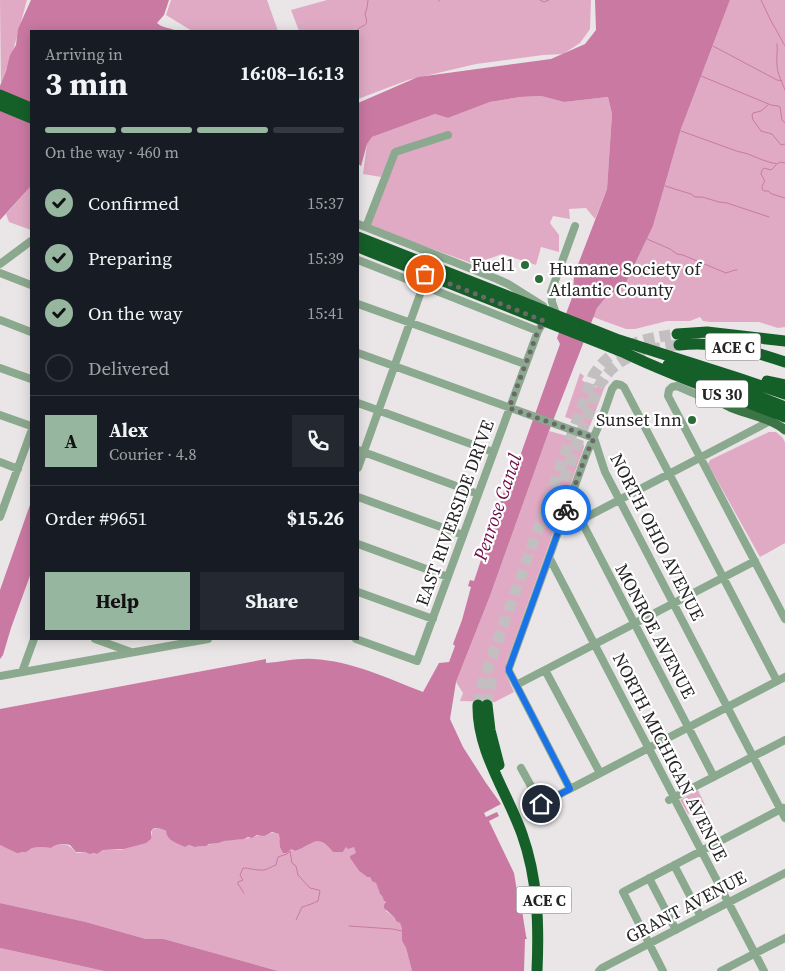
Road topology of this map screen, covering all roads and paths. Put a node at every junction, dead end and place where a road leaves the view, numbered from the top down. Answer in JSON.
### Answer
{"nodes":[{"id":1,"x":0,"y":95,"type":"edge"},
{"id":2,"x":0,"y":105,"type":"edge"},
{"id":3,"x":30,"y":108,"type":"edge"},
{"id":4,"x":30,"y":118,"type":"edge"},
{"id":5,"x":448,"y":135,"type":"dead end"},
{"id":6,"x":359,"y":224,"type":"edge"},
{"id":7,"x":575,"y":226,"type":"dead end"},
{"id":8,"x":366,"y":227,"type":"junction"},
{"id":9,"x":359,"y":237,"type":"edge"},
{"id":10,"x":30,"y":242,"type":"edge"},
{"id":11,"x":359,"y":247,"type":"edge"},
{"id":12,"x":359,"y":260,"type":"edge"},
{"id":13,"x":0,"y":264,"type":"edge"},
{"id":14,"x":0,"y":273,"type":"edge"},
{"id":15,"x":30,"y":284,"type":"edge"},
{"id":16,"x":423,"y":286,"type":"junction"},
{"id":17,"x":551,"y":292,"type":"junction"},
{"id":18,"x":534,"y":300,"type":"junction"},
{"id":19,"x":359,"y":304,"type":"edge"},
{"id":20,"x":0,"y":320,"type":"edge"},
{"id":21,"x":551,"y":320,"type":"junction"},
{"id":22,"x":410,"y":322,"type":"junction"},
{"id":23,"x":538,"y":331,"type":"junction"},
{"id":24,"x":30,"y":332,"type":"edge"},
{"id":25,"x":693,"y":333,"type":"junction"},
{"id":26,"x":598,"y":337,"type":"junction"},
{"id":27,"x":785,"y":342,"type":"edge"},
{"id":28,"x":359,"y":353,"type":"edge"},
{"id":29,"x":625,"y":353,"type":"junction"},
{"id":30,"x":785,"y":356,"type":"edge"},
{"id":31,"x":785,"y":362,"type":"edge"},
{"id":32,"x":525,"y":364,"type":"junction"},
{"id":33,"x":394,"y":366,"type":"junction"},
{"id":34,"x":0,"y":368,"type":"edge"},
{"id":35,"x":704,"y":368,"type":"junction"},
{"id":36,"x":30,"y":379,"type":"edge"},
{"id":37,"x":693,"y":383,"type":"junction"},
{"id":38,"x":785,"y":385,"type":"edge"},
{"id":39,"x":785,"y":394,"type":"edge"},
{"id":40,"x":359,"y":403,"type":"edge"},
{"id":41,"x":728,"y":406,"type":"junction"},
{"id":42,"x":785,"y":407,"type":"edge"},
{"id":43,"x":509,"y":408,"type":"junction"},
{"id":44,"x":378,"y":410,"type":"junction"},
{"id":45,"x":0,"y":415,"type":"edge"},
{"id":46,"x":785,"y":417,"type":"edge"},
{"id":47,"x":770,"y":421,"type":"junction"},
{"id":48,"x":30,"y":426,"type":"edge"},
{"id":49,"x":785,"y":430,"type":"edge"},
{"id":50,"x":30,"y":435,"type":"edge"},
{"id":51,"x":594,"y":438,"type":"junction"},
{"id":52,"x":360,"y":451,"type":"edge"},
{"id":53,"x":493,"y":452,"type":"junction"},
{"id":54,"x":701,"y":458,"type":"junction"},
{"id":55,"x":0,"y":462,"type":"edge"},
{"id":56,"x":18,"y":468,"type":"junction"},
{"id":57,"x":669,"y":474,"type":"junction"},
{"id":58,"x":478,"y":494,"type":"junction"},
{"id":59,"x":359,"y":497,"type":"edge"},
{"id":60,"x":570,"y":499,"type":"junction"},
{"id":61,"x":620,"y":500,"type":"junction"},
{"id":62,"x":1,"y":513,"type":"edge"},
{"id":63,"x":580,"y":520,"type":"junction"},
{"id":64,"x":558,"y":532,"type":"junction"},
{"id":65,"x":463,"y":535,"type":"junction"},
{"id":66,"x":359,"y":544,"type":"edge"},
{"id":67,"x":549,"y":557,"type":"junction"},
{"id":68,"x":755,"y":561,"type":"junction"},
{"id":69,"x":448,"y":577,"type":"junction"},
{"id":70,"x":723,"y":578,"type":"junction"},
{"id":71,"x":359,"y":592,"type":"edge"},
{"id":72,"x":674,"y":603,"type":"junction"},
{"id":73,"x":433,"y":619,"type":"junction"},
{"id":74,"x":785,"y":619,"type":"edge"},
{"id":75,"x":634,"y":624,"type":"junction"},
{"id":76,"x":34,"y":640,"type":"edge"},
{"id":77,"x":98,"y":640,"type":"edge"},
{"id":78,"x":197,"y":640,"type":"edge"},
{"id":79,"x":359,"y":640,"type":"edge"},
{"id":80,"x":164,"y":643,"type":"edge"},
{"id":81,"x":595,"y":644,"type":"junction"},
{"id":82,"x":132,"y":652,"type":"junction"},
{"id":83,"x":546,"y":670,"type":"junction"},
{"id":84,"x":22,"y":672,"type":"junction"},
{"id":85,"x":0,"y":676,"type":"edge"},
{"id":86,"x":781,"y":679,"type":"edge"},
{"id":87,"x":516,"y":685,"type":"junction"},
{"id":88,"x":728,"y":707,"type":"junction"},
{"id":89,"x":688,"y":727,"type":"junction"},
{"id":90,"x":785,"y":740,"type":"edge"},
{"id":91,"x":649,"y":748,"type":"junction"},
{"id":92,"x":753,"y":756,"type":"junction"},
{"id":93,"x":521,"y":768,"type":"dead end"},
{"id":94,"x":600,"y":773,"type":"junction"},
{"id":95,"x":714,"y":777,"type":"junction"},
{"id":96,"x":570,"y":789,"type":"junction"},
{"id":97,"x":671,"y":799,"type":"junction"},
{"id":98,"x":783,"y":809,"type":"edge"},
{"id":99,"x":785,"y":818,"type":"edge"},
{"id":100,"x":701,"y":851,"type":"junction"},
{"id":101,"x":528,"y":853,"type":"junction"},
{"id":102,"x":674,"y":865,"type":"junction"},
{"id":103,"x":785,"y":873,"type":"edge"},
{"id":104,"x":649,"y":878,"type":"junction"},
{"id":105,"x":728,"y":902,"type":"junction"},
{"id":106,"x":701,"y":916,"type":"junction"},
{"id":107,"x":676,"y":930,"type":"junction"},
{"id":108,"x":785,"y":938,"type":"edge"},
{"id":109,"x":649,"y":944,"type":"junction"},
{"id":110,"x":755,"y":954,"type":"junction"},
{"id":111,"x":601,"y":970,"type":"edge"},
{"id":112,"x":530,"y":971,"type":"edge"},
{"id":113,"x":537,"y":971,"type":"edge"},
{"id":114,"x":543,"y":971,"type":"edge"},
{"id":115,"x":663,"y":971,"type":"edge"},
{"id":116,"x":721,"y":971,"type":"edge"},
{"id":117,"x":764,"y":971,"type":"edge"}],
"edges":[{"from":1,"to":3,"type":"highway"},
{"from":2,"to":4,"type":"highway"},
{"from":5,"to":8,"type":"street"},
{"from":6,"to":8,"type":"street"},
{"from":7,"to":17,"type":"street"},
{"from":8,"to":18,"type":"street"},
{"from":9,"to":21,"type":"highway","number":"US 30"},
{"from":10,"to":13,"type":"street"},
{"from":11,"to":21,"type":"highway","number":"US 30"},
{"from":12,"to":16,"type":"street"},
{"from":14,"to":15,"type":"street"},
{"from":16,"to":22,"type":"street"},
{"from":16,"to":23,"type":"street"},
{"from":17,"to":18,"type":"street"},
{"from":17,"to":21,"type":"street"},
{"from":18,"to":21,"type":"street"},
{"from":19,"to":22,"type":"street"},
{"from":20,"to":24,"type":"street"},
{"from":21,"to":23,"type":"street","name":"EAST RIVERSIDE DRIVE"},
{"from":21,"to":26,"type":"highway","number":"US 30"},
{"from":22,"to":32,"type":"street"},
{"from":22,"to":33,"type":"street"},
{"from":23,"to":32,"type":"street","name":"EAST RIVERSIDE DRIVE"},
{"from":25,"to":27,"type":"highway","number":"ACE C"},
{"from":25,"to":30,"type":"highway"},
{"from":25,"to":31,"type":"highway","number":"ACE C"},
{"from":26,"to":29,"type":"highway","number":"US 30"},
{"from":26,"to":35,"type":"highway","number":"US 30"},
{"from":28,"to":33,"type":"street","name":"NORTH OHIO AVENUE"},
{"from":29,"to":37,"type":"highway","number":"US 30"},
{"from":29,"to":42,"type":"highway"},
{"from":32,"to":43,"type":"street","name":"EAST RIVERSIDE DRIVE"},
{"from":33,"to":43,"type":"street","name":"NORTH OHIO AVENUE"},
{"from":33,"to":44,"type":"street"},
{"from":34,"to":36,"type":"street"},
{"from":35,"to":38,"type":"highway"},
{"from":35,"to":39,"type":"highway","number":"US 30"},
{"from":37,"to":41,"type":"main road"},
{"from":37,"to":46,"type":"highway","number":"US 30"},
{"from":40,"to":44,"type":"street"},
{"from":41,"to":47,"type":"main road"},
{"from":41,"to":54,"type":"street"},
{"from":43,"to":51,"type":"street","name":"NORTH OHIO AVENUE"},
{"from":43,"to":53,"type":"street","name":"EAST RIVERSIDE DRIVE"},
{"from":44,"to":52,"type":"street"},
{"from":44,"to":53,"type":"street"},
{"from":45,"to":48,"type":"street"},
{"from":47,"to":49,"type":"main road"},
{"from":47,"to":54,"type":"street"},
{"from":50,"to":56,"type":"street"},
{"from":51,"to":57,"type":"street"},
{"from":51,"to":60,"type":"street"},
{"from":51,"to":61,"type":"street","name":"NORTH OHIO AVENUE"},
{"from":52,"to":58,"type":"street"},
{"from":53,"to":58,"type":"street","name":"EAST RIVERSIDE DRIVE"},
{"from":54,"to":57,"type":"street"},
{"from":54,"to":68,"type":"street"},
{"from":55,"to":56,"type":"street"},
{"from":56,"to":62,"type":"street"},
{"from":57,"to":61,"type":"street"},
{"from":57,"to":70,"type":"street"},
{"from":58,"to":65,"type":"street","name":"EAST RIVERSIDE DRIVE"},
{"from":59,"to":65,"type":"street"},
{"from":60,"to":63,"type":"street","name":"MONROE AVENUE"},
{"from":60,"to":64,"type":"street"},
{"from":61,"to":63,"type":"street"},
{"from":61,"to":72,"type":"street","name":"NORTH OHIO AVENUE"},
{"from":63,"to":64,"type":"street"},
{"from":63,"to":75,"type":"street","name":"MONROE AVENUE"},
{"from":64,"to":67,"type":"street"},
{"from":65,"to":69,"type":"street","name":"EAST RIVERSIDE DRIVE"},
{"from":66,"to":69,"type":"street"},
{"from":67,"to":81,"type":"street","name":"NORTH MICHIGAN AVENUE"},
{"from":67,"to":87,"type":"street"},
{"from":68,"to":70,"type":"street"},
{"from":68,"to":74,"type":"street"},
{"from":69,"to":73,"type":"street","name":"EAST RIVERSIDE DRIVE"},
{"from":70,"to":72,"type":"street"},
{"from":70,"to":86,"type":"street"},
{"from":71,"to":73,"type":"street"},
{"from":72,"to":75,"type":"street"},
{"from":72,"to":88,"type":"street","name":"NORTH OHIO AVENUE"},
{"from":73,"to":79,"type":"street","name":"EAST RIVERSIDE DRIVE"},
{"from":75,"to":81,"type":"street"},
{"from":75,"to":89,"type":"street","name":"MONROE AVENUE"},
{"from":76,"to":84,"type":"street"},
{"from":77,"to":82,"type":"street"},
{"from":78,"to":80,"type":"street"},
{"from":80,"to":82,"type":"street"},
{"from":81,"to":83,"type":"street"},
{"from":81,"to":91,"type":"street","name":"NORTH MICHIGAN AVENUE"},
{"from":82,"to":84,"type":"street"},
{"from":83,"to":87,"type":"street"},
{"from":83,"to":94,"type":"street"},
{"from":84,"to":85,"type":"street"},
{"from":86,"to":88,"type":"street"},
{"from":87,"to":96,"type":"street"},
{"from":88,"to":89,"type":"street"},
{"from":88,"to":92,"type":"street","name":"NORTH OHIO AVENUE"},
{"from":89,"to":91,"type":"street"},
{"from":89,"to":95,"type":"street","name":"MONROE AVENUE"},
{"from":90,"to":92,"type":"street"},
{"from":91,"to":94,"type":"street"},
{"from":91,"to":97,"type":"street","name":"NORTH MICHIGAN AVENUE"},
{"from":92,"to":95,"type":"street"},
{"from":92,"to":98,"type":"street","name":"NORTH OHIO AVENUE"},
{"from":93,"to":96,"type":"street"},
{"from":94,"to":96,"type":"street"},
{"from":95,"to":97,"type":"street"},
{"from":97,"to":100,"type":"street","name":"NORTH MICHIGAN AVENUE"},
{"from":98,"to":99,"type":"street","name":"NORTH OHIO AVENUE"},
{"from":98,"to":100,"type":"street"},
{"from":100,"to":102,"type":"street"},
{"from":100,"to":105,"type":"street","name":"NORTH MICHIGAN AVENUE"},
{"from":101,"to":112,"type":"highway"},
{"from":101,"to":113,"type":"highway","number":"ACE C"},
{"from":101,"to":114,"type":"highway","number":"ACE C"},
{"from":102,"to":104,"type":"street"},
{"from":102,"to":106,"type":"street"},
{"from":103,"to":105,"type":"street","name":"GRANT AVENUE"},
{"from":104,"to":107,"type":"street"},
{"from":104,"to":109,"type":"street"},
{"from":105,"to":106,"type":"street","name":"GRANT AVENUE"},
{"from":105,"to":110,"type":"street","name":"NORTH MICHIGAN AVENUE"},
{"from":106,"to":107,"type":"street","name":"GRANT AVENUE"},
{"from":107,"to":109,"type":"street","name":"GRANT AVENUE"},
{"from":108,"to":110,"type":"street"},
{"from":109,"to":111,"type":"street","name":"GRANT AVENUE"},
{"from":109,"to":115,"type":"street"},
{"from":110,"to":116,"type":"street"},
{"from":110,"to":117,"type":"street","name":"NORTH MICHIGAN AVENUE"}]}
